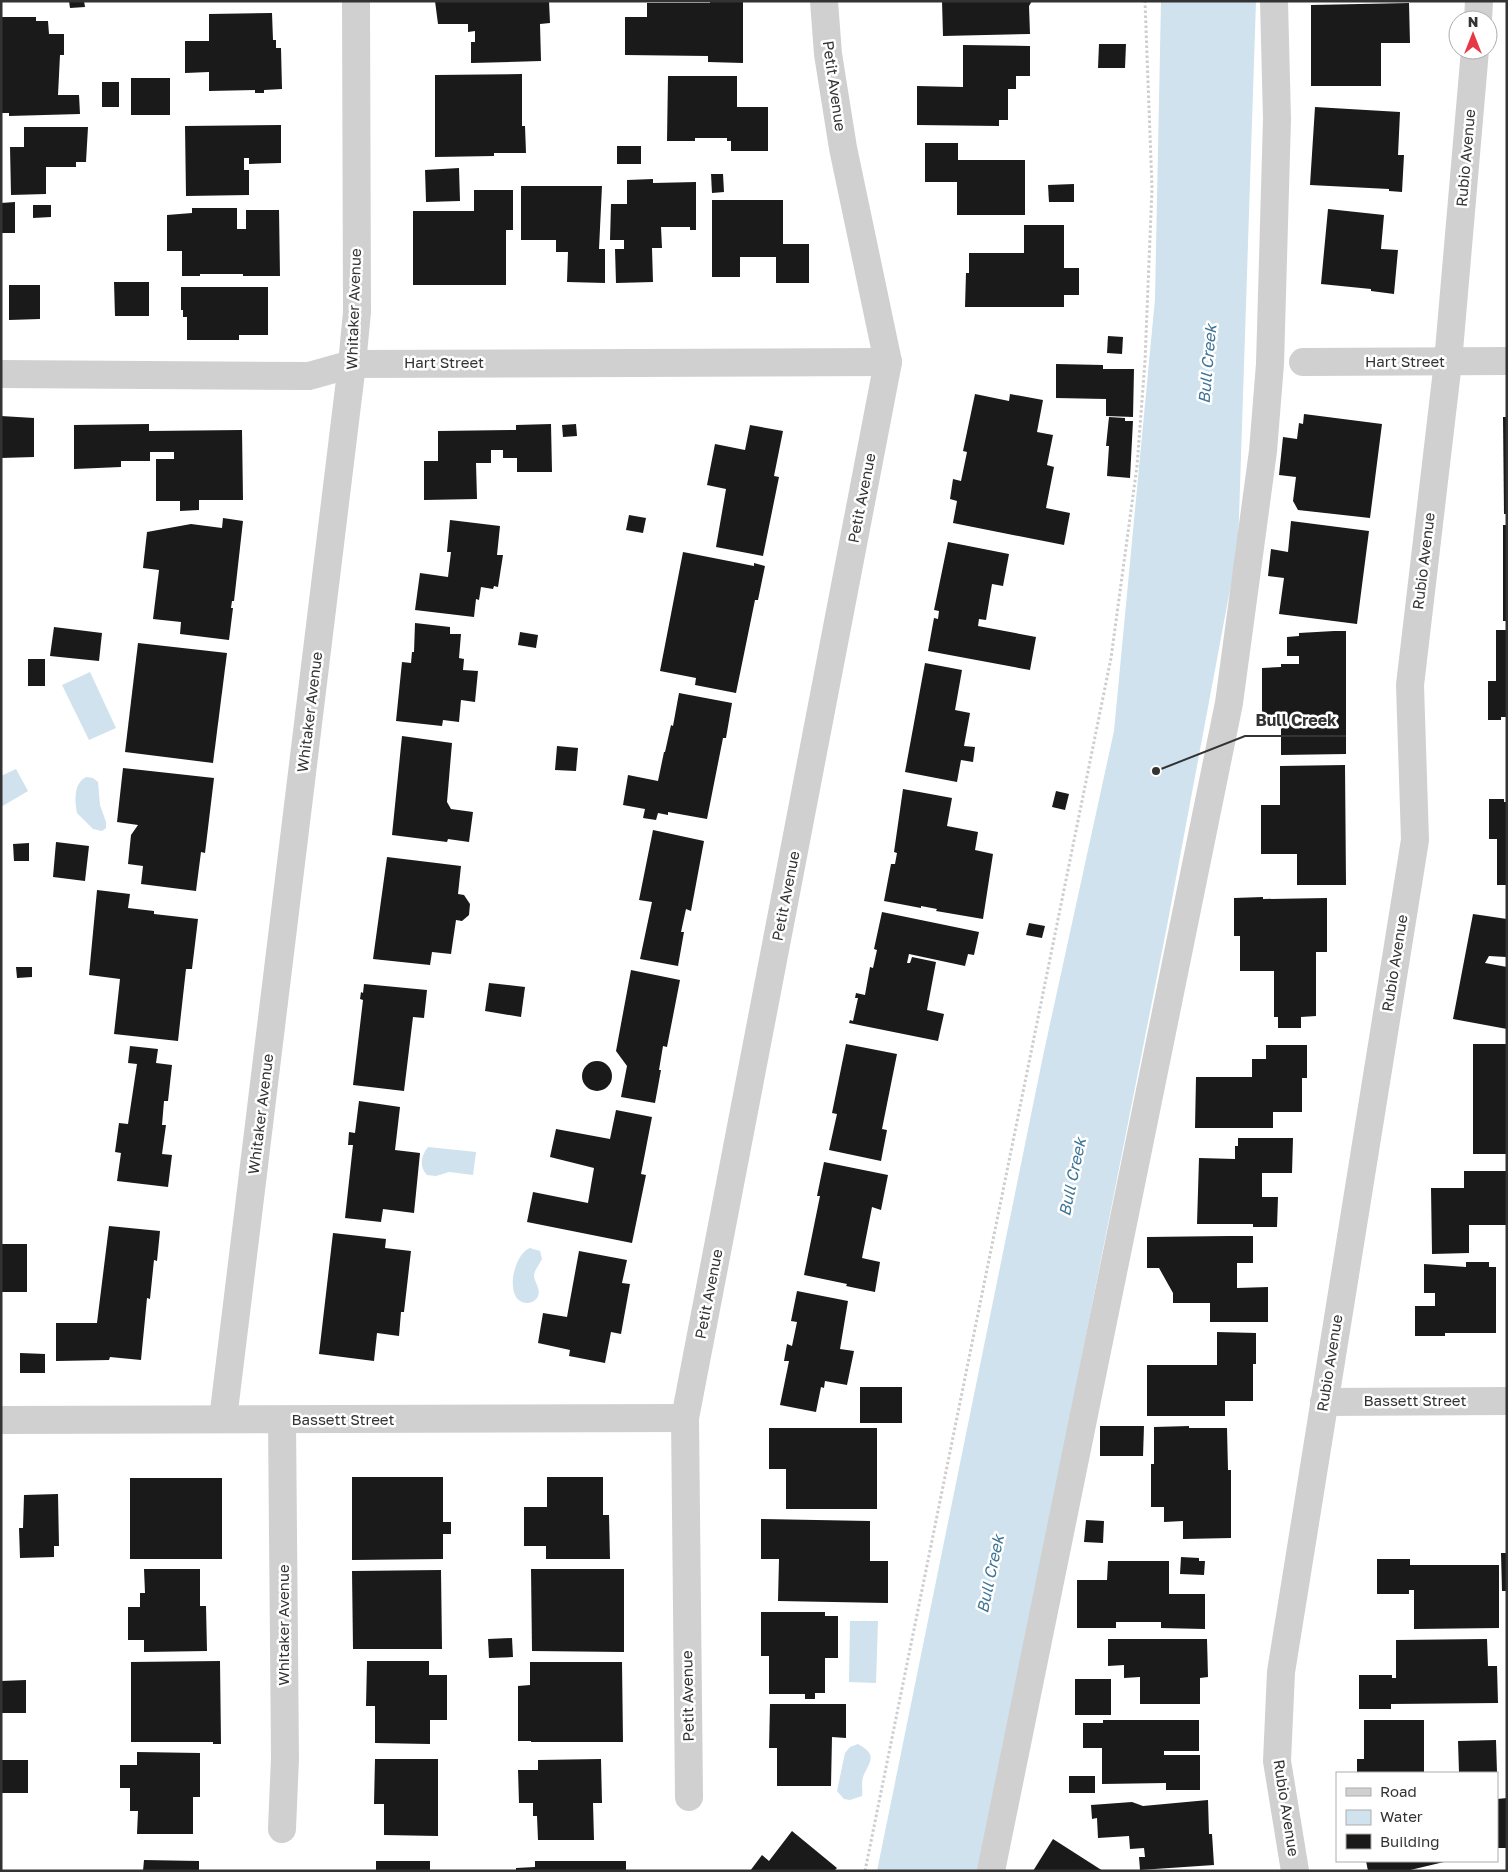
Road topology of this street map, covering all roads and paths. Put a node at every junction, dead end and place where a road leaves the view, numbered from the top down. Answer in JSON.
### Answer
{"nodes":[{"id":1,"x":356,"y":1,"type":"edge"},
{"id":2,"x":824,"y":1,"type":"edge"},
{"id":3,"x":1145,"y":1,"type":"edge"},
{"id":4,"x":1274,"y":1,"type":"edge"},
{"id":5,"x":1474,"y":60,"type":"edge"},
{"id":6,"x":1507,"y":361,"type":"edge"},
{"id":7,"x":888,"y":362,"type":"junction"},
{"id":8,"x":1303,"y":362,"type":"dead end"},
{"id":9,"x":1448,"y":362,"type":"junction"},
{"id":10,"x":352,"y":364,"type":"junction"},
{"id":11,"x":1,"y":374,"type":"edge"},
{"id":12,"x":1507,"y":1401,"type":"edge"},
{"id":13,"x":1324,"y":1402,"type":"junction"},
{"id":14,"x":685,"y":1418,"type":"junction"},
{"id":15,"x":223,"y":1419,"type":"junction"},
{"id":16,"x":1,"y":1420,"type":"edge"},
{"id":17,"x":282,"y":1420,"type":"junction"},
{"id":18,"x":689,"y":1797,"type":"dead end"},
{"id":19,"x":282,"y":1829,"type":"dead end"},
{"id":20,"x":865,"y":1871,"type":"edge"},
{"id":21,"x":991,"y":1871,"type":"edge"},
{"id":22,"x":1295,"y":1871,"type":"edge"}],
"edges":[{"from":1,"to":10,"type":"street","name":"Whitaker Avenue"},
{"from":2,"to":7,"type":"street","name":"Petit Avenue"},
{"from":3,"to":20,"type":"path"},
{"from":4,"to":21,"type":"street"},
{"from":5,"to":9,"type":"street","name":"Rubio Avenue"},
{"from":6,"to":9,"type":"street","name":"Hart Street"},
{"from":7,"to":10,"type":"street","name":"Hart Street"},
{"from":7,"to":14,"type":"street","name":"Petit Avenue"},
{"from":8,"to":9,"type":"street","name":"Hart Street"},
{"from":9,"to":13,"type":"street","name":"Rubio Avenue"},
{"from":10,"to":11,"type":"street","name":"Hart Street"},
{"from":10,"to":15,"type":"street","name":"Whitaker Avenue"},
{"from":12,"to":13,"type":"street","name":"Bassett Street"},
{"from":13,"to":22,"type":"street","name":"Rubio Avenue"},
{"from":14,"to":17,"type":"street","name":"Bassett Street"},
{"from":14,"to":18,"type":"street","name":"Petit Avenue"},
{"from":15,"to":16,"type":"street","name":"Bassett Street"},
{"from":15,"to":17,"type":"street","name":"Bassett Street"},
{"from":17,"to":19,"type":"street","name":"Whitaker Avenue"}]}
